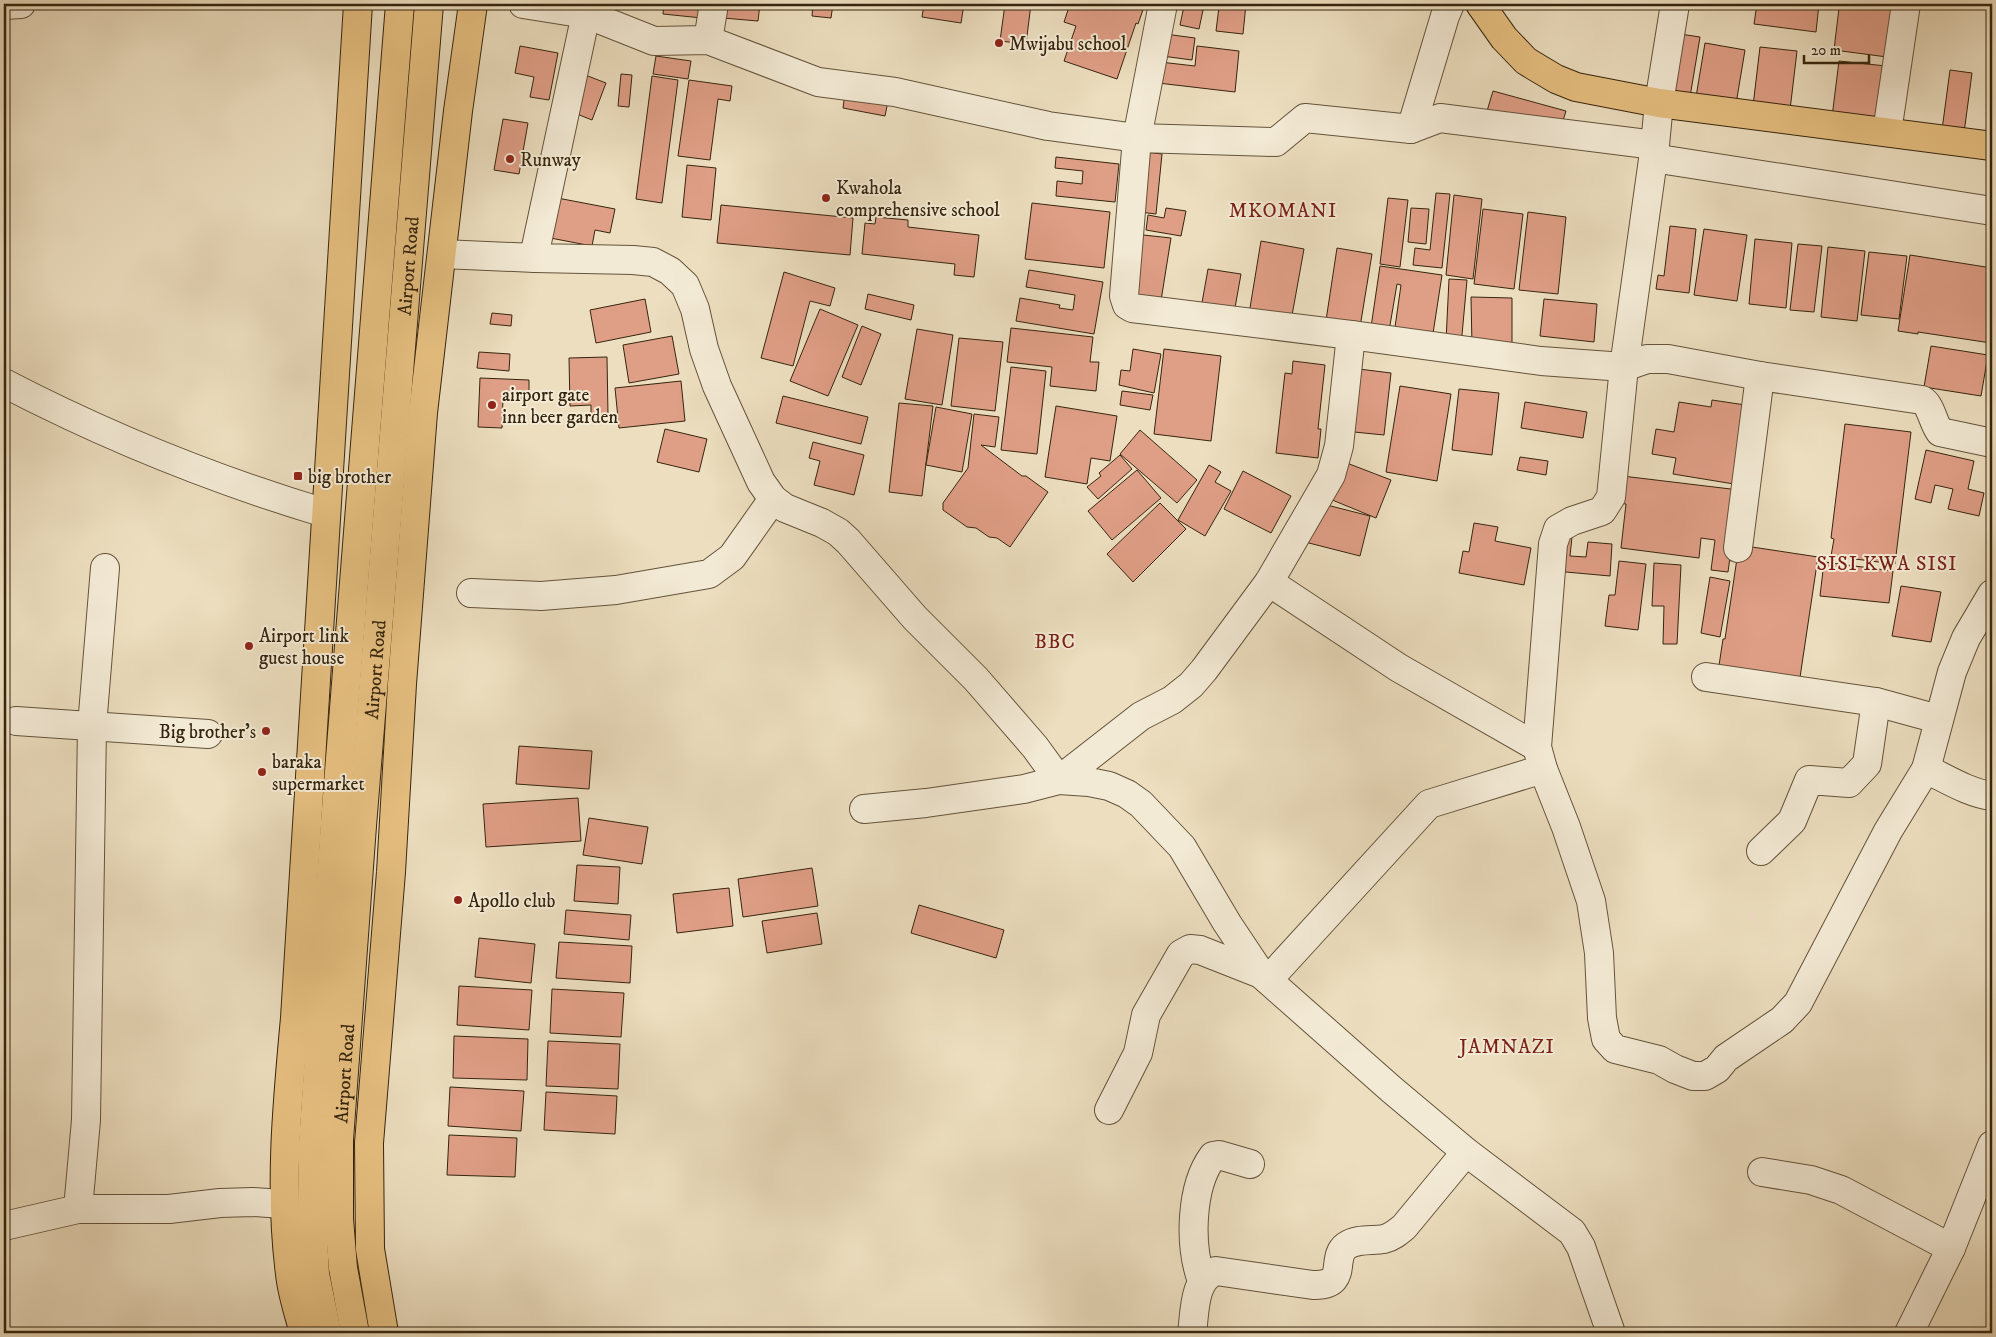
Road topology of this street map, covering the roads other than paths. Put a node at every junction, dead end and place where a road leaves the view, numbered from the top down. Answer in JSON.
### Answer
{"nodes":[{"id":1,"x":21,"y":4,"type":"edge"},
{"id":2,"x":358,"y":4,"type":"edge"},
{"id":3,"x":400,"y":4,"type":"edge"},
{"id":4,"x":429,"y":4,"type":"edge"},
{"id":5,"x":473,"y":4,"type":"edge"},
{"id":6,"x":523,"y":4,"type":"edge"},
{"id":7,"x":714,"y":4,"type":"edge"},
{"id":8,"x":1163,"y":4,"type":"edge"},
{"id":9,"x":1450,"y":4,"type":"edge"},
{"id":10,"x":1480,"y":4,"type":"edge"},
{"id":11,"x":1675,"y":4,"type":"edge"},
{"id":12,"x":1906,"y":4,"type":"edge"},
{"id":13,"x":4,"y":5,"type":"edge"},
{"id":14,"x":586,"y":14,"type":"junction"},
{"id":15,"x":708,"y":40,"type":"junction"},
{"id":16,"x":1659,"y":103,"type":"junction"},
{"id":17,"x":1411,"y":129,"type":"junction"},
{"id":18,"x":1887,"y":132,"type":"junction"},
{"id":19,"x":1137,"y":138,"type":"junction"},
{"id":20,"x":1992,"y":146,"type":"edge"},
{"id":21,"x":1654,"y":151,"type":"junction"},
{"id":22,"x":1992,"y":211,"type":"edge"},
{"id":23,"x":442,"y":254,"type":"junction"},
{"id":24,"x":535,"y":258,"type":"junction"},
{"id":25,"x":1351,"y":335,"type":"junction"},
{"id":26,"x":1624,"y":367,"type":"junction"},
{"id":27,"x":1760,"y":376,"type":"junction"},
{"id":28,"x":4,"y":383,"type":"edge"},
{"id":29,"x":1992,"y":443,"type":"edge"},
{"id":30,"x":773,"y":499,"type":"junction"},
{"id":31,"x":325,"y":513,"type":"junction"},
{"id":32,"x":1738,"y":548,"type":"dead end"},
{"id":33,"x":105,"y":568,"type":"dead end"},
{"id":34,"x":1269,"y":582,"type":"junction"},
{"id":35,"x":471,"y":593,"type":"dead end"},
{"id":36,"x":1992,"y":594,"type":"edge"},
{"id":37,"x":1706,"y":677,"type":"dead end"},
{"id":38,"x":1876,"y":702,"type":"junction"},
{"id":39,"x":1938,"y":719,"type":"junction"},
{"id":40,"x":16,"y":720,"type":"dead end"},
{"id":41,"x":92,"y":726,"type":"junction"},
{"id":42,"x":208,"y":734,"type":"dead end"},
{"id":43,"x":1540,"y":758,"type":"junction"},
{"id":44,"x":1926,"y":769,"type":"junction"},
{"id":45,"x":1059,"y":780,"type":"junction"},
{"id":46,"x":1992,"y":796,"type":"edge"},
{"id":47,"x":864,"y":809,"type":"dead end"},
{"id":48,"x":1761,"y":851,"type":"dead end"},
{"id":49,"x":1265,"y":976,"type":"junction"},
{"id":50,"x":1109,"y":1110,"type":"dead end"},
{"id":51,"x":1992,"y":1145,"type":"edge"},
{"id":52,"x":1466,"y":1152,"type":"junction"},
{"id":53,"x":1250,"y":1164,"type":"dead end"},
{"id":54,"x":1762,"y":1172,"type":"dead end"},
{"id":55,"x":283,"y":1204,"type":"junction"},
{"id":56,"x":78,"y":1209,"type":"junction"},
{"id":57,"x":4,"y":1226,"type":"edge"},
{"id":58,"x":1951,"y":1248,"type":"junction"},
{"id":59,"x":1202,"y":1281,"type":"junction"},
{"id":60,"x":304,"y":1333,"type":"edge"},
{"id":61,"x":327,"y":1333,"type":"edge"},
{"id":62,"x":355,"y":1333,"type":"edge"},
{"id":63,"x":384,"y":1333,"type":"edge"},
{"id":64,"x":1192,"y":1333,"type":"edge"},
{"id":65,"x":1611,"y":1333,"type":"edge"},
{"id":66,"x":1909,"y":1333,"type":"edge"}],
"edges":[{"from":1,"to":13,"type":"street"},
{"from":2,"to":31,"type":"main road"},
{"from":3,"to":61,"type":"main road","name":"Airport Road"},
{"from":4,"to":62,"type":"main road","name":"Airport Road"},
{"from":5,"to":23,"type":"main road"},
{"from":6,"to":14,"type":"street"},
{"from":7,"to":15,"type":"street"},
{"from":8,"to":19,"type":"street"},
{"from":9,"to":17,"type":"street"},
{"from":10,"to":16,"type":"main road"},
{"from":11,"to":16,"type":"street"},
{"from":12,"to":18,"type":"street"},
{"from":14,"to":15,"type":"street"},
{"from":14,"to":24,"type":"street"},
{"from":15,"to":19,"type":"street"},
{"from":16,"to":18,"type":"main road"},
{"from":16,"to":21,"type":"street"},
{"from":17,"to":19,"type":"street"},
{"from":17,"to":21,"type":"street"},
{"from":18,"to":20,"type":"main road"},
{"from":19,"to":25,"type":"street"},
{"from":21,"to":22,"type":"street"},
{"from":21,"to":26,"type":"street"},
{"from":23,"to":24,"type":"street"},
{"from":23,"to":63,"type":"main road"},
{"from":24,"to":30,"type":"street"},
{"from":25,"to":26,"type":"street"},
{"from":25,"to":34,"type":"street"},
{"from":26,"to":27,"type":"street"},
{"from":26,"to":43,"type":"street"},
{"from":27,"to":29,"type":"street"},
{"from":27,"to":32,"type":"street"},
{"from":28,"to":31,"type":"street"},
{"from":30,"to":35,"type":"street"},
{"from":30,"to":45,"type":"street"},
{"from":31,"to":55,"type":"main road"},
{"from":33,"to":41,"type":"street"},
{"from":34,"to":43,"type":"street"},
{"from":34,"to":45,"type":"street"},
{"from":36,"to":39,"type":"street"},
{"from":37,"to":38,"type":"street"},
{"from":38,"to":39,"type":"street"},
{"from":38,"to":48,"type":"street"},
{"from":39,"to":44,"type":"street"},
{"from":40,"to":41,"type":"street"},
{"from":41,"to":42,"type":"street"},
{"from":41,"to":56,"type":"street"},
{"from":43,"to":44,"type":"street"},
{"from":43,"to":49,"type":"street"},
{"from":44,"to":46,"type":"street"},
{"from":45,"to":47,"type":"street"},
{"from":45,"to":49,"type":"street"},
{"from":49,"to":50,"type":"street"},
{"from":49,"to":52,"type":"street"},
{"from":51,"to":58,"type":"street"},
{"from":52,"to":59,"type":"street"},
{"from":52,"to":65,"type":"street"},
{"from":53,"to":59,"type":"street"},
{"from":54,"to":58,"type":"street"},
{"from":55,"to":56,"type":"street"},
{"from":55,"to":60,"type":"main road"},
{"from":56,"to":57,"type":"street"},
{"from":58,"to":66,"type":"street"},
{"from":59,"to":64,"type":"street"}]}
